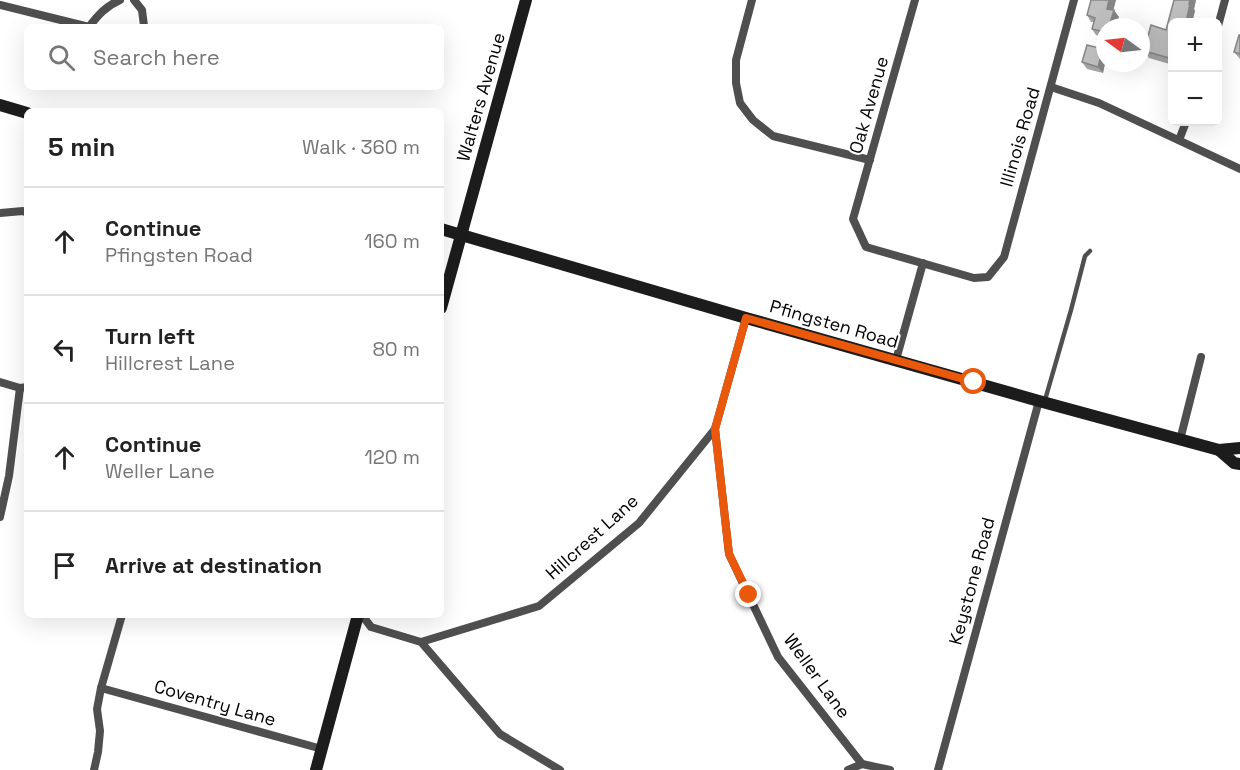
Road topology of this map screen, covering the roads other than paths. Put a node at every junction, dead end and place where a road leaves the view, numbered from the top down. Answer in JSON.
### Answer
{"nodes":[{"id":1,"x":120,"y":0,"type":"edge"},
{"id":2,"x":134,"y":0,"type":"edge"},
{"id":3,"x":526,"y":0,"type":"edge"},
{"id":4,"x":752,"y":0,"type":"edge"},
{"id":5,"x":915,"y":0,"type":"edge"},
{"id":6,"x":1074,"y":0,"type":"edge"},
{"id":7,"x":1225,"y":0,"type":"edge"},
{"id":8,"x":0,"y":5,"type":"edge"},
{"id":9,"x":1220,"y":18,"type":"edge"},
{"id":10,"x":77,"y":24,"type":"edge"},
{"id":11,"x":91,"y":24,"type":"edge"},
{"id":12,"x":144,"y":24,"type":"edge"},
{"id":13,"x":1051,"y":87,"type":"junction"},
{"id":14,"x":0,"y":105,"type":"edge"},
{"id":15,"x":24,"y":112,"type":"edge"},
{"id":16,"x":1184,"y":126,"type":"edge"},
{"id":17,"x":1179,"y":140,"type":"junction"},
{"id":18,"x":870,"y":160,"type":"junction"},
{"id":19,"x":1240,"y":170,"type":"edge"},
{"id":20,"x":24,"y":211,"type":"edge"},
{"id":21,"x":0,"y":213,"type":"edge"},
{"id":22,"x":444,"y":230,"type":"edge"},
{"id":23,"x":461,"y":234,"type":"junction"},
{"id":24,"x":1090,"y":251,"type":"dead end"},
{"id":25,"x":923,"y":263,"type":"junction"},
{"id":26,"x":444,"y":297,"type":"edge"},
{"id":27,"x":746,"y":318,"type":"junction"},
{"id":28,"x":1201,"y":357,"type":"dead end"},
{"id":29,"x":896,"y":360,"type":"junction"},
{"id":30,"x":0,"y":382,"type":"edge"},
{"id":31,"x":23,"y":387,"type":"edge"},
{"id":32,"x":1041,"y":402,"type":"junction"},
{"id":33,"x":715,"y":429,"type":"junction"},
{"id":34,"x":1180,"y":440,"type":"junction"},
{"id":35,"x":1240,"y":448,"type":"edge"},
{"id":36,"x":1219,"y":450,"type":"junction"},
{"id":37,"x":1240,"y":464,"type":"edge"},
{"id":38,"x":0,"y":517,"type":"edge"},
{"id":39,"x":121,"y":618,"type":"edge"},
{"id":40,"x":359,"y":618,"type":"edge"},
{"id":41,"x":363,"y":618,"type":"edge"},
{"id":42,"x":421,"y":642,"type":"junction"},
{"id":43,"x":100,"y":688,"type":"junction"},
{"id":44,"x":321,"y":749,"type":"junction"},
{"id":45,"x":862,"y":764,"type":"junction"},
{"id":46,"x":94,"y":770,"type":"edge"},
{"id":47,"x":316,"y":770,"type":"edge"},
{"id":48,"x":560,"y":770,"type":"edge"},
{"id":49,"x":848,"y":770,"type":"edge"},
{"id":50,"x":890,"y":770,"type":"edge"},
{"id":51,"x":938,"y":770,"type":"edge"}],
"edges":[{"from":1,"to":11,"type":"street"},
{"from":2,"to":12,"type":"street"},
{"from":3,"to":23,"type":"main road","name":"Walters Avenue"},
{"from":4,"to":18,"type":"street"},
{"from":5,"to":18,"type":"street","name":"Oak Avenue"},
{"from":6,"to":13,"type":"street","name":"Illinois Road"},
{"from":7,"to":9,"type":"street"},
{"from":8,"to":10,"type":"street"},
{"from":13,"to":17,"type":"street"},
{"from":13,"to":25,"type":"street","name":"Illinois Road"},
{"from":14,"to":15,"type":"main road"},
{"from":16,"to":17,"type":"street"},
{"from":17,"to":19,"type":"street"},
{"from":18,"to":25,"type":"street","name":"Oak Avenue"},
{"from":20,"to":21,"type":"street"},
{"from":22,"to":23,"type":"main road","name":"Pfingsten Road"},
{"from":23,"to":26,"type":"main road","name":"Walters Avenue"},
{"from":23,"to":27,"type":"main road","name":"Pfingsten Road"},
{"from":24,"to":32,"type":"lane"},
{"from":25,"to":29,"type":"street"},
{"from":27,"to":29,"type":"main road","name":"Pfingsten Road"},
{"from":27,"to":33,"type":"street","name":"Hillcrest Lane"},
{"from":28,"to":34,"type":"street"},
{"from":29,"to":32,"type":"main road","name":"Pfingsten Road"},
{"from":30,"to":31,"type":"street"},
{"from":31,"to":38,"type":"street"},
{"from":32,"to":34,"type":"main road","name":"Pfingsten Road"},
{"from":32,"to":51,"type":"street","name":"Keystone Road"},
{"from":33,"to":42,"type":"street","name":"Hillcrest Lane"},
{"from":33,"to":45,"type":"street","name":"Weller Lane"},
{"from":34,"to":36,"type":"main road","name":"Pfingsten Road"},
{"from":35,"to":36,"type":"main road","name":"Pfingsten Road"},
{"from":36,"to":37,"type":"main road","name":"Pfingsten Road"},
{"from":39,"to":43,"type":"street"},
{"from":40,"to":44,"type":"main road"},
{"from":41,"to":42,"type":"street"},
{"from":42,"to":48,"type":"street"},
{"from":43,"to":44,"type":"street","name":"Coventry Lane"},
{"from":43,"to":46,"type":"street"},
{"from":44,"to":47,"type":"main road"},
{"from":45,"to":49,"type":"street"},
{"from":45,"to":50,"type":"street"}]}
